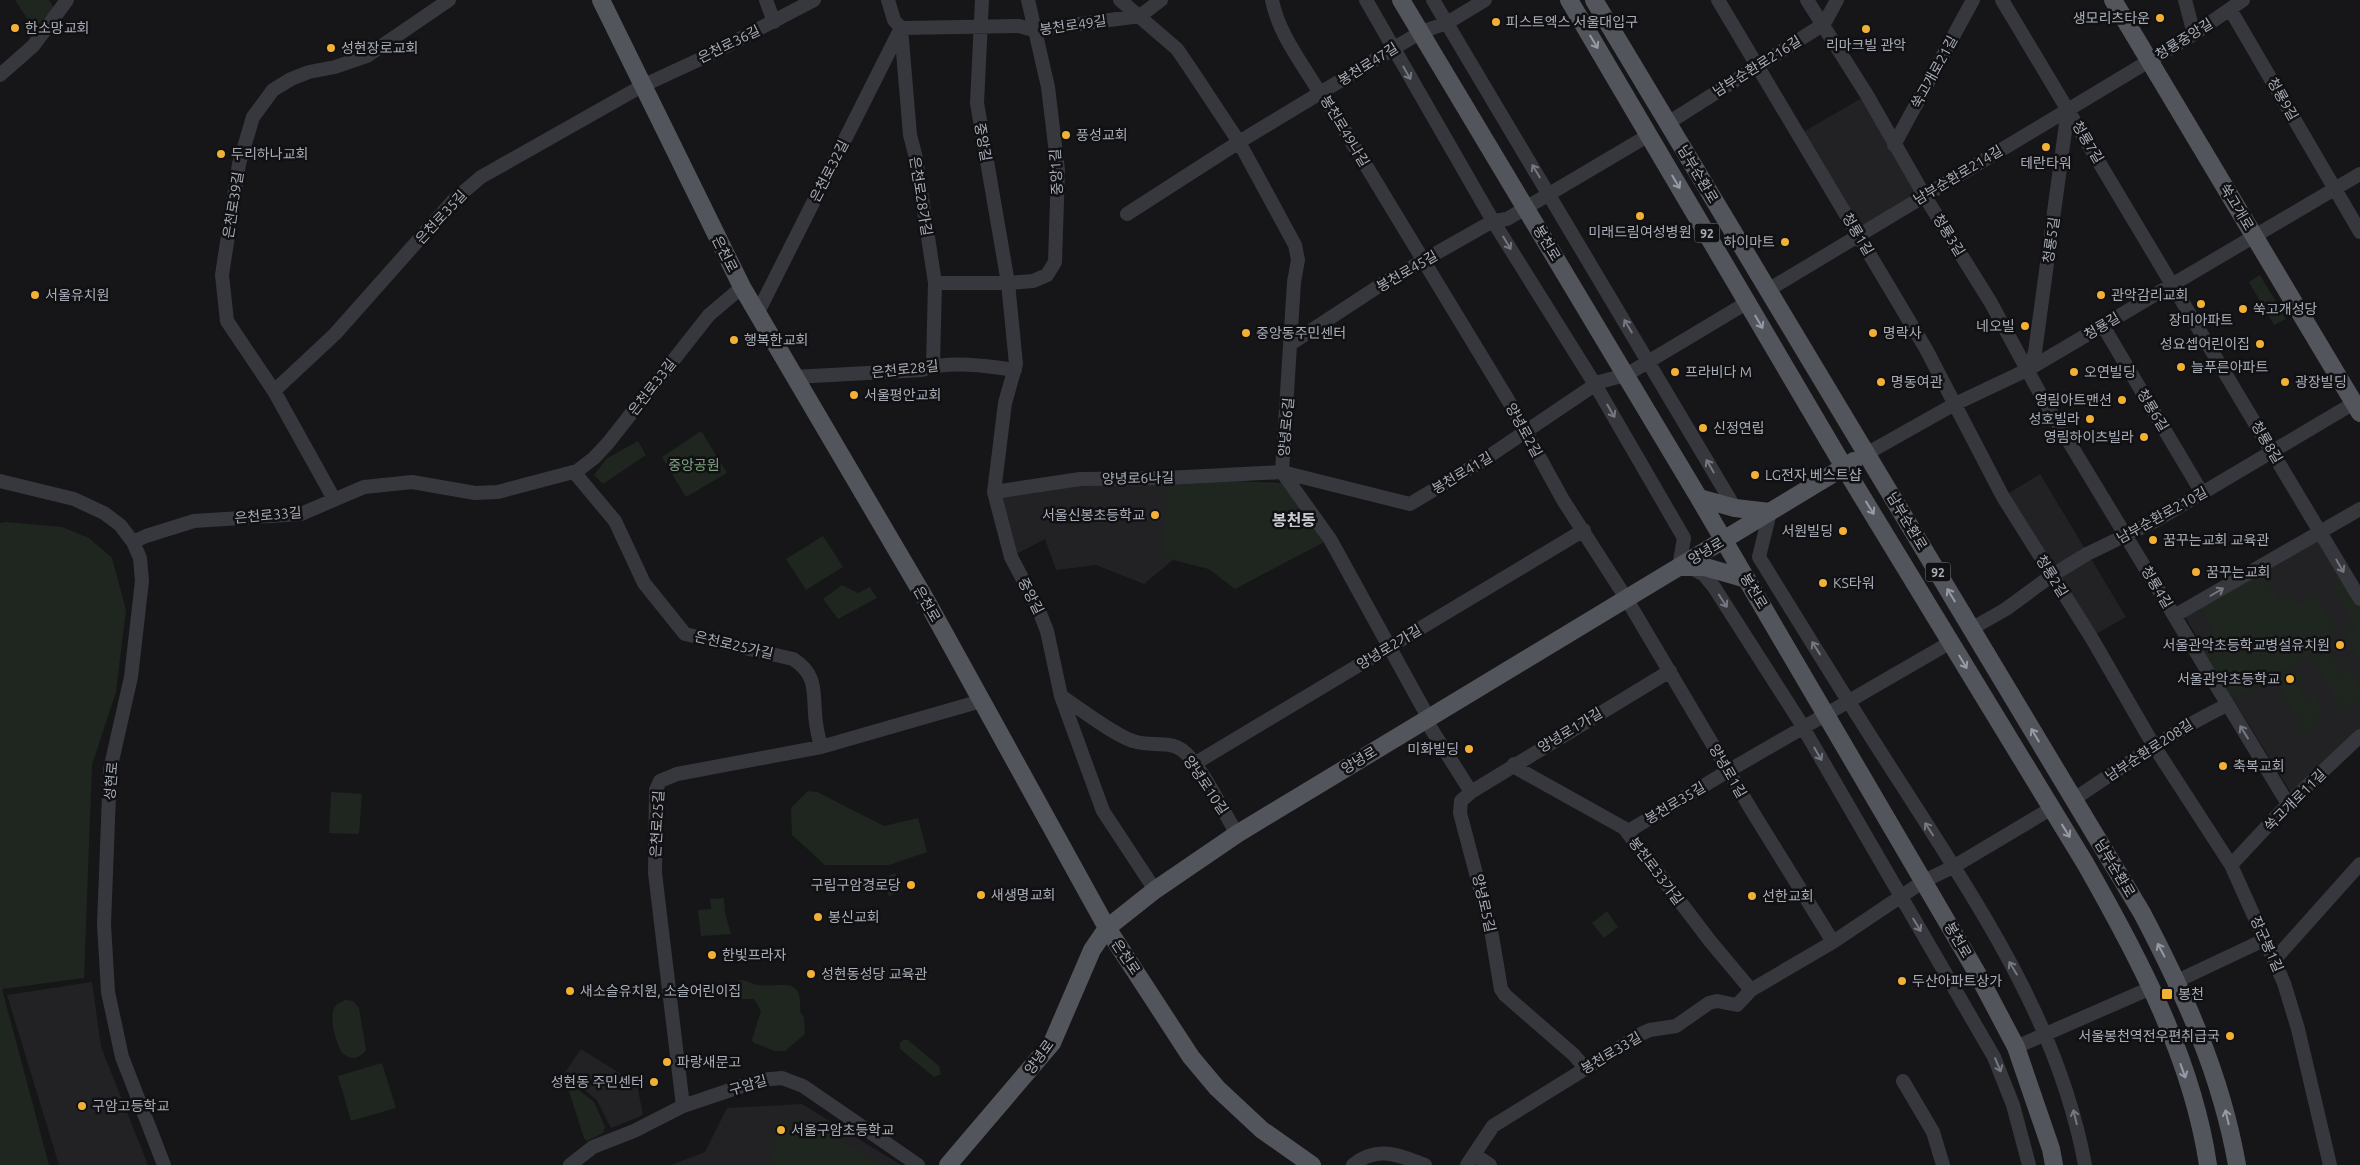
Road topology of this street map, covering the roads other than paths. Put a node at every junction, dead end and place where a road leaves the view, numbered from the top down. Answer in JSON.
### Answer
{"nodes":[{"id":1,"x":67,"y":0,"type":"edge"},
{"id":2,"x":449,"y":0,"type":"edge"},
{"id":3,"x":601,"y":0,"type":"edge"},
{"id":4,"x":766,"y":0,"type":"edge"},
{"id":5,"x":814,"y":0,"type":"edge"},
{"id":6,"x":888,"y":0,"type":"edge"},
{"id":7,"x":982,"y":0,"type":"edge"},
{"id":8,"x":1028,"y":0,"type":"edge"},
{"id":9,"x":1120,"y":0,"type":"edge"},
{"id":10,"x":1161,"y":0,"type":"edge"},
{"id":11,"x":1272,"y":0,"type":"edge"},
{"id":12,"x":1366,"y":0,"type":"edge"},
{"id":13,"x":1401,"y":0,"type":"edge"},
{"id":14,"x":1433,"y":0,"type":"edge"},
{"id":15,"x":1485,"y":0,"type":"edge"},
{"id":16,"x":1569,"y":0,"type":"edge"},
{"id":17,"x":1594,"y":0,"type":"edge"},
{"id":18,"x":1718,"y":0,"type":"edge"},
{"id":19,"x":1807,"y":0,"type":"edge"},
{"id":20,"x":1837,"y":0,"type":"edge"},
{"id":21,"x":1973,"y":0,"type":"edge"},
{"id":22,"x":2002,"y":0,"type":"edge"},
{"id":23,"x":2113,"y":0,"type":"edge"},
{"id":24,"x":2185,"y":0,"type":"edge"},
{"id":25,"x":2243,"y":0,"type":"edge"},
{"id":26,"x":2230,"y":9,"type":"junction"},
{"id":27,"x":1140,"y":16,"type":"junction"},
{"id":28,"x":774,"y":22,"type":"junction"},
{"id":29,"x":1447,"y":23,"type":"junction"},
{"id":30,"x":1824,"y":24,"type":"junction"},
{"id":31,"x":980,"y":25,"type":"junction"},
{"id":32,"x":901,"y":28,"type":"junction"},
{"id":33,"x":1033,"y":30,"type":"junction"},
{"id":34,"x":1420,"y":32,"type":"junction"},
{"id":35,"x":2194,"y":34,"type":"junction"},
{"id":36,"x":1393,"y":49,"type":"junction"},
{"id":37,"x":2149,"y":60,"type":"junction"},
{"id":38,"x":1758,"y":67,"type":"junction"},
{"id":39,"x":0,"y":75,"type":"edge"},
{"id":40,"x":642,"y":86,"type":"junction"},
{"id":41,"x":1322,"y":92,"type":"junction"},
{"id":42,"x":2068,"y":109,"type":"junction"},
{"id":43,"x":1668,"y":123,"type":"junction"},
{"id":44,"x":1649,"y":135,"type":"junction"},
{"id":45,"x":1239,"y":142,"type":"junction"},
{"id":46,"x":1894,"y":145,"type":"junction"},
{"id":47,"x":2360,"y":174,"type":"edge"},
{"id":48,"x":2335,"y":189,"type":"junction"},
{"id":49,"x":1549,"y":194,"type":"junction"},
{"id":50,"x":1924,"y":195,"type":"junction"},
{"id":51,"x":1526,"y":208,"type":"junction"},
{"id":52,"x":1128,"y":214,"type":"dead end"},
{"id":53,"x":1493,"y":221,"type":"junction"},
{"id":54,"x":2360,"y":232,"type":"edge"},
{"id":55,"x":1858,"y":236,"type":"junction"},
{"id":56,"x":2254,"y":237,"type":"junction"},
{"id":57,"x":1423,"y":261,"type":"junction"},
{"id":58,"x":935,"y":283,"type":"junction"},
{"id":59,"x":1008,"y":283,"type":"junction"},
{"id":60,"x":1764,"y":283,"type":"junction"},
{"id":61,"x":2173,"y":285,"type":"junction"},
{"id":62,"x":742,"y":288,"type":"junction"},
{"id":63,"x":1743,"y":295,"type":"junction"},
{"id":64,"x":758,"y":314,"type":"junction"},
{"id":65,"x":2103,"y":326,"type":"junction"},
{"id":66,"x":1797,"y":337,"type":"junction"},
{"id":67,"x":1292,"y":343,"type":"junction"},
{"id":68,"x":1775,"y":348,"type":"junction"},
{"id":69,"x":1649,"y":361,"type":"junction"},
{"id":70,"x":934,"y":365,"type":"junction"},
{"id":71,"x":2029,"y":369,"type":"junction"},
{"id":72,"x":1015,"y":370,"type":"junction"},
{"id":73,"x":1626,"y":375,"type":"junction"},
{"id":74,"x":794,"y":378,"type":"junction"},
{"id":75,"x":1596,"y":386,"type":"junction"},
{"id":76,"x":274,"y":392,"type":"junction"},
{"id":77,"x":1953,"y":405,"type":"junction"},
{"id":78,"x":2358,"y":410,"type":"edge"},
{"id":79,"x":1526,"y":432,"type":"junction"},
{"id":80,"x":2272,"y":451,"type":"junction"},
{"id":81,"x":1866,"y":454,"type":"junction"},
{"id":82,"x":1844,"y":467,"type":"junction"},
{"id":83,"x":574,"y":472,"type":"junction"},
{"id":84,"x":1282,"y":472,"type":"junction"},
{"id":85,"x":0,"y":481,"type":"edge"},
{"id":86,"x":994,"y":492,"type":"junction"},
{"id":87,"x":2202,"y":492,"type":"junction"},
{"id":88,"x":1699,"y":498,"type":"junction"},
{"id":89,"x":334,"y":500,"type":"junction"},
{"id":90,"x":1735,"y":508,"type":"junction"},
{"id":91,"x":2360,"y":509,"type":"edge"},
{"id":92,"x":1770,"y":512,"type":"junction"},
{"id":93,"x":1584,"y":530,"type":"junction"},
{"id":94,"x":2320,"y":532,"type":"junction"},
{"id":95,"x":2127,"y":536,"type":"junction"},
{"id":96,"x":1723,"y":540,"type":"junction"},
{"id":97,"x":133,"y":542,"type":"junction"},
{"id":98,"x":1684,"y":567,"type":"junction"},
{"id":99,"x":2051,"y":576,"type":"junction"},
{"id":100,"x":1746,"y":579,"type":"junction"},
{"id":101,"x":1626,"y":598,"type":"junction"},
{"id":102,"x":2360,"y":599,"type":"edge"},
{"id":103,"x":2174,"y":616,"type":"junction"},
{"id":104,"x":1971,"y":629,"type":"junction"},
{"id":105,"x":1951,"y":642,"type":"junction"},
{"id":106,"x":1389,"y":646,"type":"junction"},
{"id":107,"x":1670,"y":671,"type":"junction"},
{"id":108,"x":1845,"y":695,"type":"junction"},
{"id":109,"x":1061,"y":696,"type":"junction"},
{"id":110,"x":981,"y":701,"type":"junction"},
{"id":111,"x":2227,"y":705,"type":"junction"},
{"id":112,"x":1827,"y":715,"type":"junction"},
{"id":113,"x":1426,"y":718,"type":"junction"},
{"id":114,"x":1803,"y":728,"type":"junction"},
{"id":115,"x":2360,"y":736,"type":"edge"},
{"id":116,"x":2154,"y":746,"type":"junction"},
{"id":117,"x":821,"y":747,"type":"junction"},
{"id":118,"x":2050,"y":761,"type":"junction"},
{"id":119,"x":1194,"y":764,"type":"junction"},
{"id":120,"x":1514,"y":764,"type":"junction"},
{"id":121,"x":1728,"y":770,"type":"junction"},
{"id":122,"x":2029,"y":771,"type":"junction"},
{"id":123,"x":1471,"y":792,"type":"junction"},
{"id":124,"x":2074,"y":799,"type":"junction"},
{"id":125,"x":2288,"y":804,"type":"junction"},
{"id":126,"x":2052,"y":808,"type":"junction"},
{"id":127,"x":1627,"y":832,"type":"junction"},
{"id":128,"x":1237,"y":834,"type":"junction"},
{"id":129,"x":2360,"y":864,"type":"edge"},
{"id":130,"x":2231,"y":865,"type":"junction"},
{"id":131,"x":1953,"y":866,"type":"junction"},
{"id":132,"x":1924,"y":881,"type":"junction"},
{"id":133,"x":1154,"y":890,"type":"junction"},
{"id":134,"x":1901,"y":898,"type":"junction"},
{"id":135,"x":1107,"y":928,"type":"junction"},
{"id":136,"x":2266,"y":939,"type":"junction"},
{"id":137,"x":1833,"y":942,"type":"junction"},
{"id":138,"x":2275,"y":959,"type":"junction"},
{"id":139,"x":2178,"y":981,"type":"junction"},
{"id":140,"x":2151,"y":988,"type":"junction"},
{"id":141,"x":1751,"y":990,"type":"junction"},
{"id":142,"x":2045,"y":1034,"type":"junction"},
{"id":143,"x":2016,"y":1047,"type":"junction"},
{"id":144,"x":1586,"y":1069,"type":"junction"},
{"id":145,"x":1903,"y":1081,"type":"dead end"},
{"id":146,"x":684,"y":1106,"type":"junction"},
{"id":147,"x":1470,"y":1160,"type":"edge"},
{"id":148,"x":164,"y":1165,"type":"edge"},
{"id":149,"x":570,"y":1165,"type":"edge"},
{"id":150,"x":918,"y":1165,"type":"edge"},
{"id":151,"x":948,"y":1165,"type":"edge"},
{"id":152,"x":1312,"y":1165,"type":"edge"},
{"id":153,"x":1354,"y":1165,"type":"edge"},
{"id":154,"x":1425,"y":1165,"type":"edge"},
{"id":155,"x":1490,"y":1165,"type":"edge"},
{"id":156,"x":1942,"y":1165,"type":"edge"},
{"id":157,"x":2028,"y":1165,"type":"edge"},
{"id":158,"x":2054,"y":1165,"type":"edge"},
{"id":159,"x":2085,"y":1165,"type":"edge"},
{"id":160,"x":2208,"y":1165,"type":"edge"},
{"id":161,"x":2237,"y":1165,"type":"edge"},
{"id":162,"x":2330,"y":1165,"type":"edge"}],
"edges":[{"from":1,"to":39,"type":"street"},
{"from":2,"to":76,"type":"street","name":"은천로39길"},
{"from":3,"to":40,"type":"main road","name":"은천로"},
{"from":4,"to":28,"type":"street"},
{"from":5,"to":28,"type":"street","name":"은천로36길"},
{"from":6,"to":32,"type":"street","name":"은천로28가길"},
{"from":7,"to":31,"type":"street","name":"중앙길"},
{"from":8,"to":33,"type":"street","name":"중앙1길"},
{"from":9,"to":27,"type":"street","name":"양녕로6길"},
{"from":10,"to":27,"type":"street","name":"봉천로49길"},
{"from":11,"to":41,"type":"street","name":"봉천로49나길"},
{"from":12,"to":36,"type":"street"},
{"from":13,"to":34,"type":"main road","name":"봉천로"},
{"from":14,"to":29,"type":"street","name":"봉천로"},
{"from":15,"to":29,"type":"street"},
{"from":16,"to":44,"type":"main road","name":"남부순환로","number":"92","one_way":true},
{"from":17,"to":43,"type":"main road","name":"남부순환로","number":"92"},
{"from":18,"to":38,"type":"street","name":"청룡1길"},
{"from":19,"to":30,"type":"street","name":"청룡3길"},
{"from":20,"to":30,"type":"street","name":"남부순환로216길"},
{"from":21,"to":46,"type":"street","name":"쑥고개로21길"},
{"from":22,"to":42,"type":"street","name":"청룡7길"},
{"from":23,"to":37,"type":"main road","name":"쑥고개로"},
{"from":24,"to":35,"type":"street"},
{"from":25,"to":26,"type":"street","name":"청룡중앙길"},
{"from":26,"to":35,"type":"street","name":"청룡중앙길"},
{"from":26,"to":48,"type":"street","name":"청룡9길"},
{"from":27,"to":33,"type":"street","name":"봉천로49길"},
{"from":27,"to":45,"type":"street","name":"양녕로6길"},
{"from":28,"to":40,"type":"street","name":"은천로36길"},
{"from":29,"to":34,"type":"street"},
{"from":49,"to":29,"type":"street","name":"봉천로","one_way":true},
{"from":30,"to":38,"type":"street","name":"남부순환로216길"},
{"from":30,"to":46,"type":"street","name":"청룡3길"},
{"from":31,"to":32,"type":"street"},
{"from":31,"to":33,"type":"street","name":"봉천로49길"},
{"from":31,"to":59,"type":"street","name":"중앙길"},
{"from":32,"to":58,"type":"street","name":"은천로28가길"},
{"from":32,"to":64,"type":"street","name":"은천로32길"},
{"from":33,"to":59,"type":"street","name":"중앙1길"},
{"from":34,"to":36,"type":"street","name":"봉천로47길"},
{"from":34,"to":51,"type":"main road","name":"봉천로"},
{"from":35,"to":37,"type":"street","name":"청룡중앙길"},
{"from":36,"to":41,"type":"street","name":"봉천로47길"},
{"from":36,"to":53,"type":"street","one_way":true},
{"from":37,"to":42,"type":"street","name":"남부순환로214길"},
{"from":37,"to":56,"type":"main road","name":"쑥고개로"},
{"from":38,"to":43,"type":"street","name":"남부순환로216길"},
{"from":38,"to":55,"type":"street","name":"청룡1길"},
{"from":40,"to":62,"type":"main road","name":"은천로"},
{"from":40,"to":76,"type":"street","name":"은천로35길"},
{"from":41,"to":45,"type":"street","name":"봉천로47길"},
{"from":41,"to":57,"type":"street","name":"봉천로49나길"},
{"from":42,"to":50,"type":"street","name":"남부순환로214길"},
{"from":42,"to":61,"type":"street","name":"청룡7길"},
{"from":42,"to":71,"type":"street","name":"청룡5길"},
{"from":43,"to":60,"type":"main road","name":"남부순환로","number":"92"},
{"from":44,"to":49,"type":"street"},
{"from":44,"to":63,"type":"main road","name":"남부순환로","number":"92","one_way":true},
{"from":45,"to":52,"type":"street"},
{"from":45,"to":67,"type":"street","name":"양녕로6길"},
{"from":46,"to":50,"type":"street","name":"청룡3길"},
{"from":47,"to":48,"type":"street","name":"청룡길"},
{"from":48,"to":54,"type":"street","name":"청룡9길"},
{"from":48,"to":56,"type":"street","name":"청룡길"},
{"from":49,"to":51,"type":"street"},
{"from":69,"to":49,"type":"street","name":"봉천로","one_way":true},
{"from":50,"to":55,"type":"street","name":"남부순환로214길"},
{"from":50,"to":71,"type":"street","name":"청룡3길"},
{"from":51,"to":53,"type":"street","name":"봉천로45길"},
{"from":51,"to":73,"type":"main road","name":"봉천로"},
{"from":53,"to":57,"type":"street","name":"봉천로45길"},
{"from":53,"to":75,"type":"street","one_way":true},
{"from":55,"to":60,"type":"street","name":"남부순환로214길"},
{"from":55,"to":77,"type":"street","name":"청룡1길"},
{"from":56,"to":61,"type":"street","name":"청룡길"},
{"from":56,"to":78,"type":"main road","name":"쑥고개로"},
{"from":57,"to":67,"type":"street","name":"봉천로45길"},
{"from":57,"to":79,"type":"street","name":"양녕로2길"},
{"from":58,"to":59,"type":"street"},
{"from":58,"to":70,"type":"street","name":"은천로28가길"},
{"from":59,"to":72,"type":"street","name":"중앙길"},
{"from":60,"to":63,"type":"main road"},
{"from":60,"to":66,"type":"main road","name":"남부순환로","number":"92"},
{"from":61,"to":65,"type":"street","name":"청룡길"},
{"from":61,"to":80,"type":"street","name":"청룡8길"},
{"from":62,"to":64,"type":"main road","name":"은천로"},
{"from":62,"to":83,"type":"street","name":"은천로33길"},
{"from":63,"to":68,"type":"main road","name":"남부순환로","number":"92","one_way":true},
{"from":63,"to":69,"type":"street"},
{"from":64,"to":74,"type":"main road","name":"은천로"},
{"from":65,"to":71,"type":"street","name":"청룡길"},
{"from":65,"to":87,"type":"street","name":"청룡6길"},
{"from":66,"to":68,"type":"main road"},
{"from":66,"to":81,"type":"main road","name":"남부순환로","number":"92"},
{"from":67,"to":84,"type":"street","name":"양녕로6길"},
{"from":68,"to":82,"type":"main road","name":"남부순환로","number":"92"},
{"from":69,"to":73,"type":"street"},
{"from":90,"to":69,"type":"street","name":"봉천로","one_way":true},
{"from":70,"to":72,"type":"street","name":"은천로28길"},
{"from":70,"to":74,"type":"street","name":"은천로28길"},
{"from":71,"to":77,"type":"street","name":"청룡길"},
{"from":71,"to":95,"type":"street","name":"청룡4길"},
{"from":72,"to":86,"type":"street","name":"중앙길"},
{"from":73,"to":75,"type":"street","name":"봉천로41길"},
{"from":73,"to":88,"type":"main road","name":"봉천로"},
{"from":74,"to":110,"type":"main road","name":"은천로"},
{"from":75,"to":79,"type":"street","name":"봉천로41길"},
{"from":75,"to":98,"type":"street","one_way":true},
{"from":76,"to":89,"type":"street","name":"은천로39길"},
{"from":77,"to":81,"type":"street","name":"청룡길"},
{"from":77,"to":99,"type":"street","name":"청룡2길"},
{"from":78,"to":80,"type":"street","name":"남부순환로210길"},
{"from":79,"to":84,"type":"street","name":"봉천로41길"},
{"from":79,"to":93,"type":"street","name":"양녕로2길"},
{"from":80,"to":87,"type":"street","name":"남부순환로210길"},
{"from":80,"to":94,"type":"street","name":"청룡8길"},
{"from":81,"to":82,"type":"main road","name":"양녕로"},
{"from":104,"to":81,"type":"main road","name":"남부순환로","number":"92","one_way":true},
{"from":82,"to":92,"type":"main road","name":"양녕로"},
{"from":82,"to":105,"type":"main road","name":"남부순환로","number":"92","one_way":true},
{"from":83,"to":89,"type":"street","name":"은천로33길"},
{"from":83,"to":117,"type":"street","name":"은천로25가길"},
{"from":84,"to":86,"type":"street","name":"양녕로6나길"},
{"from":84,"to":106,"type":"street","name":"양녕로6길"},
{"from":85,"to":97,"type":"street","name":"성현로"},
{"from":86,"to":109,"type":"street","name":"중앙길"},
{"from":87,"to":95,"type":"street","name":"남부순환로210길"},
{"from":88,"to":90,"type":"main road"},
{"from":88,"to":96,"type":"main road","name":"봉천로"},
{"from":89,"to":97,"type":"street","name":"은천로33길"},
{"from":90,"to":92,"type":"main road"},
{"from":91,"to":94,"type":"street"},
{"from":92,"to":96,"type":"main road","name":"양녕로"},
{"from":108,"to":92,"type":"street","name":"봉천로","one_way":true},
{"from":93,"to":101,"type":"street","name":"양녕로2길"},
{"from":93,"to":106,"type":"street","name":"양녕로2가길"},
{"from":94,"to":102,"type":"street","name":"청룡8길","one_way":true},
{"from":103,"to":94,"type":"street","one_way":true},
{"from":95,"to":99,"type":"street","name":"남부순환로210길"},
{"from":95,"to":103,"type":"street","name":"청룡4길"},
{"from":96,"to":98,"type":"main road","name":"양녕로"},
{"from":96,"to":100,"type":"main road","name":"봉천로"},
{"from":97,"to":148,"type":"street","name":"성현로"},
{"from":98,"to":100,"type":"main road"},
{"from":98,"to":101,"type":"main road","name":"양녕로"},
{"from":98,"to":114,"type":"street","name":"봉천로","one_way":true},
{"from":99,"to":104,"type":"street","name":"남부순환로210길"},
{"from":99,"to":116,"type":"street","name":"청룡2길"},
{"from":100,"to":112,"type":"main road","name":"봉천로"},
{"from":101,"to":107,"type":"street","name":"양녕로1길"},
{"from":101,"to":113,"type":"main road","name":"양녕로"},
{"from":103,"to":111,"type":"street","name":"청룡4길"},
{"from":118,"to":104,"type":"main road","name":"남부순환로","number":"92","one_way":true},
{"from":105,"to":108,"type":"street"},
{"from":105,"to":122,"type":"main road","name":"남부순환로","number":"92","one_way":true},
{"from":106,"to":113,"type":"street","name":"양녕로6길"},
{"from":106,"to":119,"type":"street","name":"양녕로2가길"},
{"from":107,"to":120,"type":"street","name":"양녕로1가길"},
{"from":107,"to":121,"type":"street","name":"양녕로1길"},
{"from":108,"to":112,"type":"street"},
{"from":131,"to":108,"type":"street","name":"봉천로","one_way":true},
{"from":109,"to":119,"type":"street","name":"양녕로10길"},
{"from":109,"to":133,"type":"street","name":"중앙길"},
{"from":110,"to":117,"type":"street","name":"은천로25길"},
{"from":110,"to":135,"type":"main road","name":"은천로"},
{"from":111,"to":116,"type":"street","name":"남부순환로208길"},
{"from":125,"to":111,"type":"street","name":"청룡4길","one_way":true},
{"from":112,"to":114,"type":"street","name":"봉천로35길"},
{"from":112,"to":132,"type":"main road","name":"봉천로"},
{"from":113,"to":123,"type":"street"},
{"from":113,"to":128,"type":"main road","name":"양녕로"},
{"from":114,"to":121,"type":"street","name":"봉천로35길"},
{"from":114,"to":134,"type":"street","name":"봉천로","one_way":true},
{"from":115,"to":125,"type":"street","name":"쑥고개로11길"},
{"from":116,"to":124,"type":"street","name":"남부순환로208길"},
{"from":116,"to":130,"type":"street","name":"장군봉1길"},
{"from":117,"to":146,"type":"street","name":"은천로25길"},
{"from":118,"to":122,"type":"main road"},
{"from":118,"to":124,"type":"main road","name":"남부순환로","number":"92"},
{"from":119,"to":128,"type":"street","name":"양녕로10길"},
{"from":120,"to":123,"type":"street","name":"양녕로1가길"},
{"from":120,"to":127,"type":"street","name":"봉천로33가길"},
{"from":121,"to":127,"type":"street","name":"봉천로35길"},
{"from":121,"to":137,"type":"street","name":"양녕로1길"},
{"from":122,"to":126,"type":"main road","name":"남부순환로","number":"92"},
{"from":123,"to":144,"type":"street","name":"양녕로5길"},
{"from":139,"to":124,"type":"main road","name":"남부순환로","number":"92","one_way":true},
{"from":125,"to":130,"type":"street","name":"쑥고개로11길"},
{"from":126,"to":131,"type":"street"},
{"from":126,"to":140,"type":"main road","name":"남부순환로","number":"92","one_way":true},
{"from":127,"to":141,"type":"street","name":"봉천로33가길"},
{"from":128,"to":133,"type":"main road","name":"양녕로"},
{"from":129,"to":138,"type":"street"},
{"from":130,"to":136,"type":"street","name":"장군봉1길"},
{"from":131,"to":132,"type":"street"},
{"from":142,"to":131,"type":"street","name":"봉천로","one_way":true},
{"from":132,"to":134,"type":"street","name":"봉천로33길"},
{"from":132,"to":143,"type":"main road","name":"봉천로"},
{"from":133,"to":135,"type":"main road","name":"양녕로"},
{"from":134,"to":137,"type":"street","name":"봉천로33길"},
{"from":134,"to":157,"type":"street","name":"봉천로","one_way":true},
{"from":135,"to":151,"type":"main road","name":"양녕로"},
{"from":135,"to":152,"type":"main road","name":"은천로"},
{"from":136,"to":138,"type":"street","name":"장군봉1길"},
{"from":136,"to":139,"type":"street"},
{"from":137,"to":141,"type":"street","name":"봉천로33길"},
{"from":138,"to":162,"type":"street","name":"장군봉1길"},
{"from":161,"to":139,"type":"main road","name":"남부순환로","number":"92","one_way":true},
{"from":140,"to":142,"type":"street"},
{"from":140,"to":160,"type":"main road","name":"남부순환로","number":"92","one_way":true},
{"from":141,"to":144,"type":"street","name":"봉천로33길"},
{"from":142,"to":143,"type":"street"},
{"from":159,"to":142,"type":"street","name":"봉천로","one_way":true},
{"from":143,"to":158,"type":"main road","name":"봉천로"},
{"from":144,"to":147,"type":"street","name":"봉천로33길"},
{"from":145,"to":156,"type":"street"},
{"from":146,"to":149,"type":"street","name":"구암길"},
{"from":146,"to":150,"type":"street","name":"구암길"},
{"from":147,"to":155,"type":"street"},
{"from":153,"to":154,"type":"street"}]}
